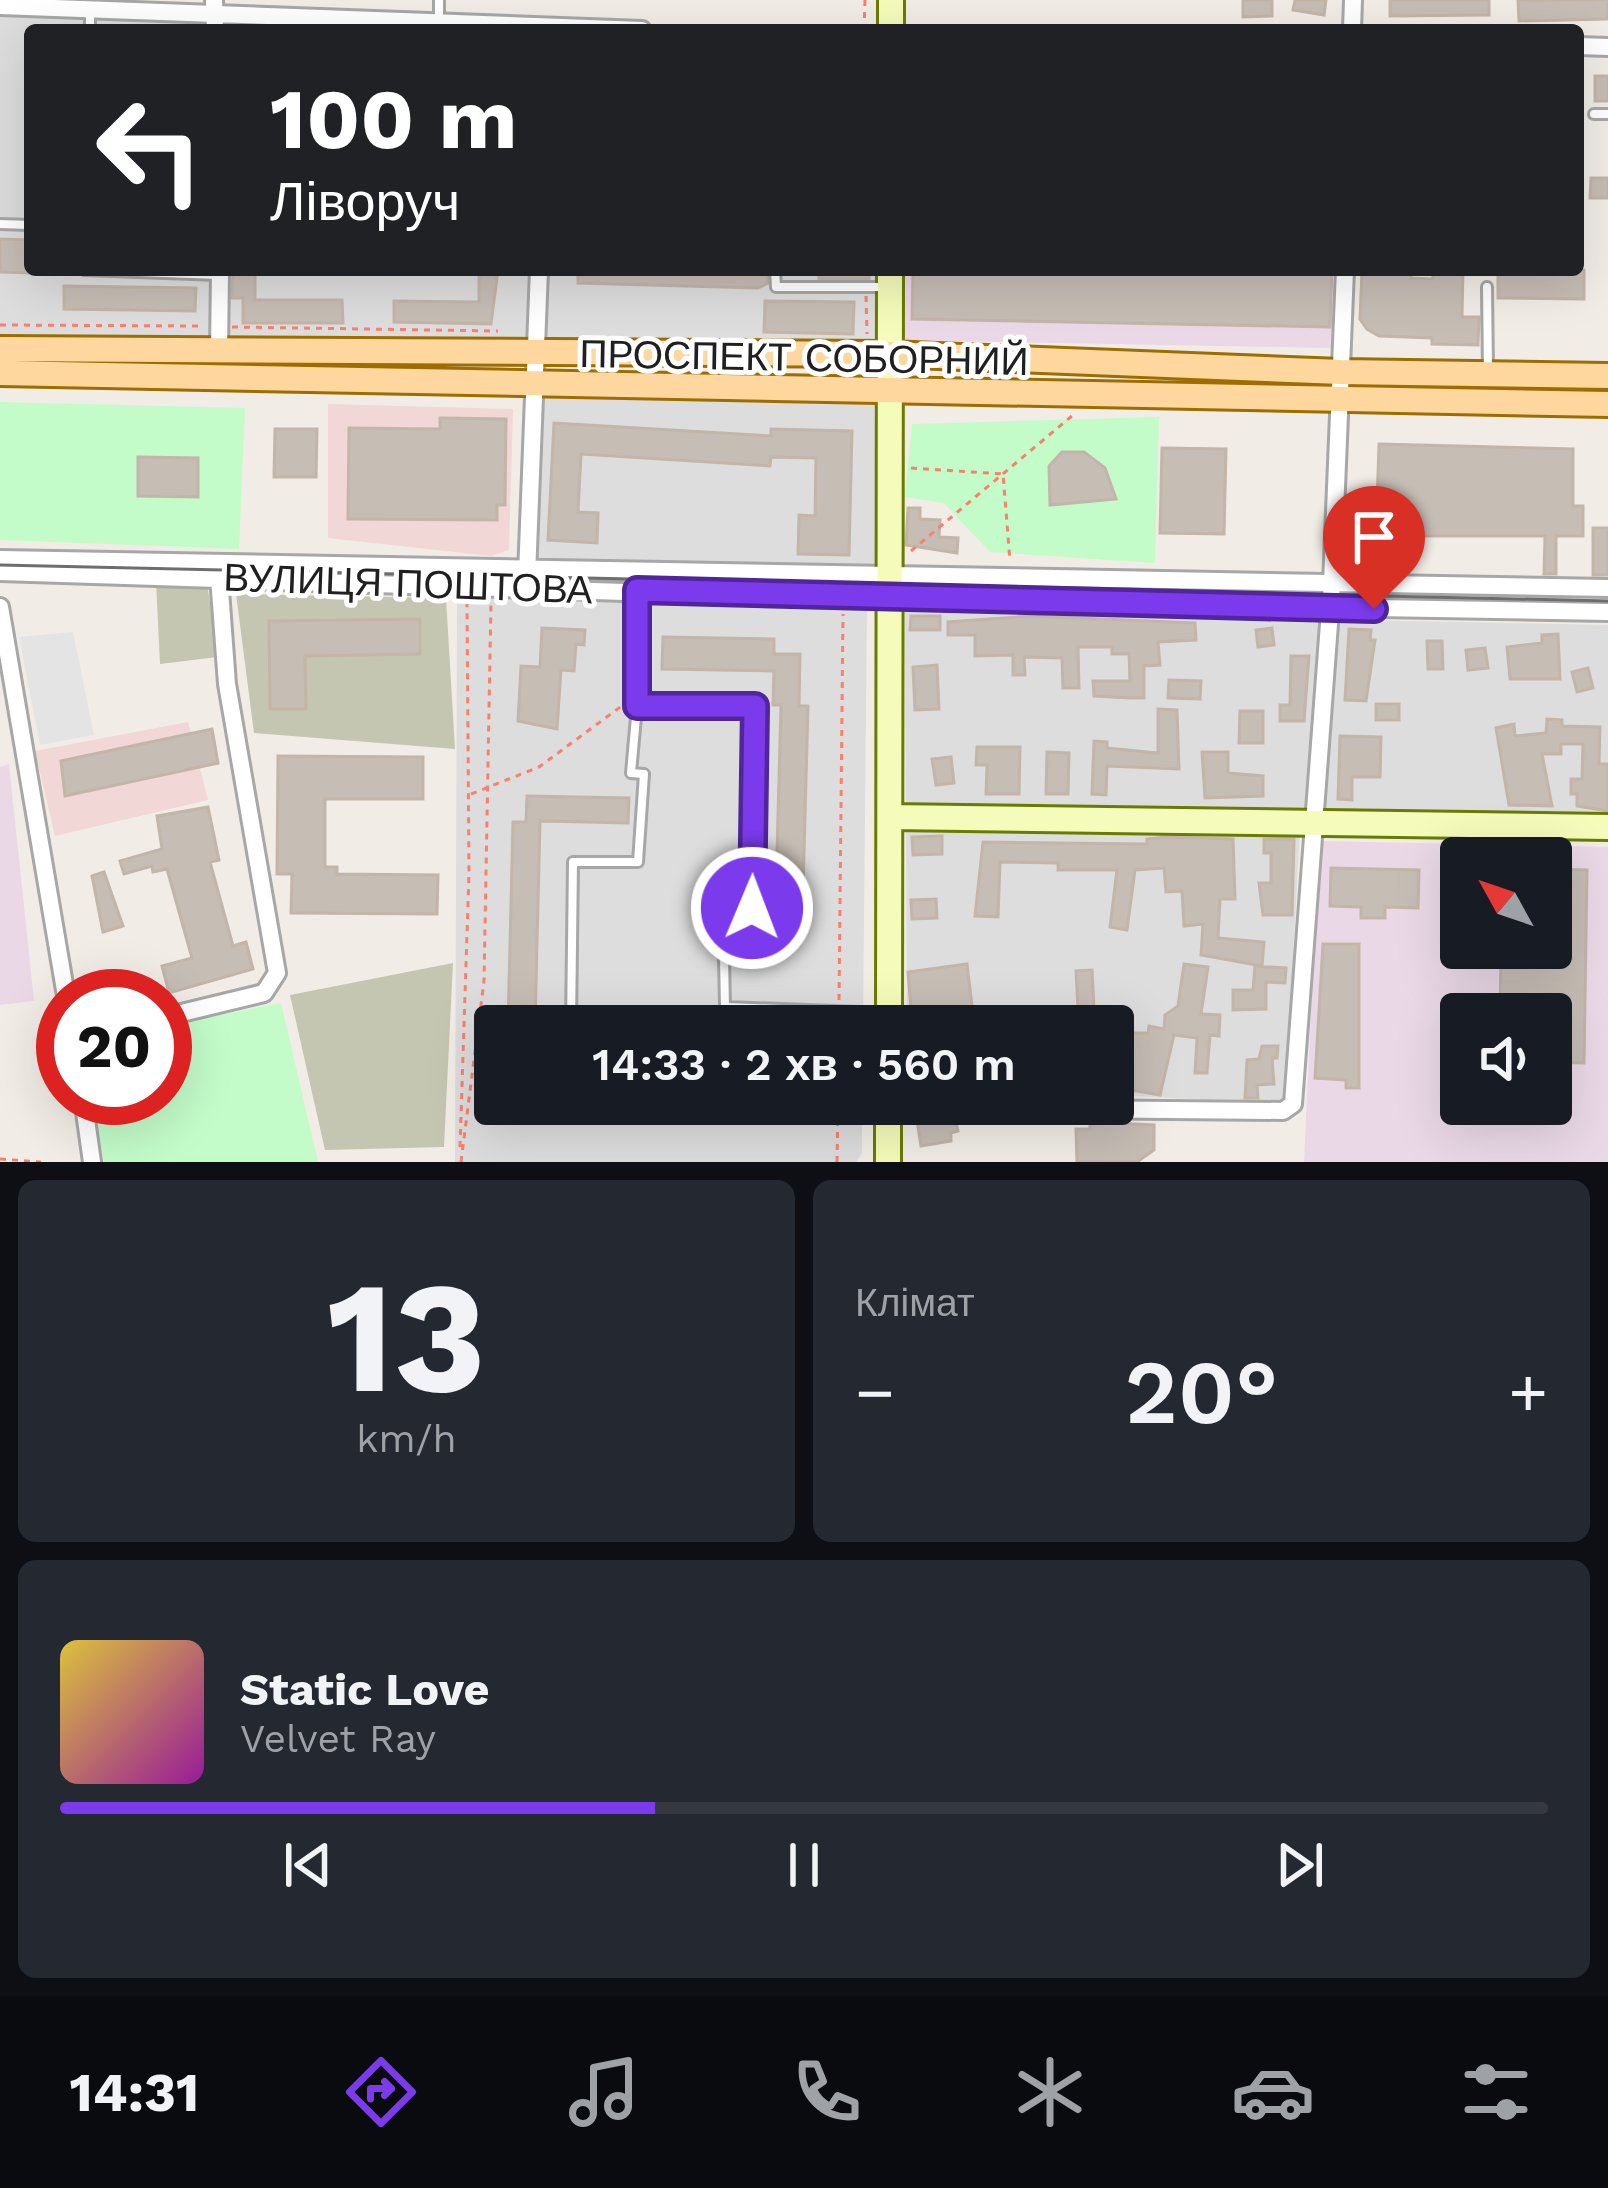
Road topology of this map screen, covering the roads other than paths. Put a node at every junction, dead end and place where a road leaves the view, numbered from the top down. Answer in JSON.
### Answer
{"nodes":[{"id":1,"x":439,"y":0,"type":"edge"},
{"id":2,"x":0,"y":6,"type":"edge"},
{"id":3,"x":90,"y":9,"type":"junction"},
{"id":4,"x":310,"y":9,"type":"edge"},
{"id":5,"x":214,"y":15,"type":"edge"},
{"id":6,"x":150,"y":21,"type":"edge"},
{"id":7,"x":439,"y":22,"type":"junction"},
{"id":8,"x":90,"y":24,"type":"edge"},
{"id":9,"x":475,"y":24,"type":"edge"},
{"id":10,"x":1594,"y":114,"type":"dead end"},
{"id":11,"x":1608,"y":114,"type":"edge"},
{"id":12,"x":220,"y":276,"type":"edge"},
{"id":13,"x":539,"y":276,"type":"edge"},
{"id":14,"x":775,"y":276,"type":"edge"},
{"id":15,"x":1345,"y":276,"type":"edge"},
{"id":16,"x":882,"y":281,"type":"edge"},
{"id":17,"x":1487,"y":287,"type":"dead end"},
{"id":18,"x":536,"y":343,"type":"junction"},
{"id":19,"x":878,"y":348,"type":"junction"},
{"id":20,"x":0,"y":349,"type":"edge"},
{"id":21,"x":219,"y":352,"type":"junction"},
{"id":22,"x":0,"y":373,"type":"edge"},
{"id":23,"x":1488,"y":374,"type":"junction"},
{"id":24,"x":1608,"y":376,"type":"edge"},
{"id":25,"x":535,"y":384,"type":"junction"},
{"id":26,"x":1341,"y":385,"type":"junction"},
{"id":27,"x":890,"y":389,"type":"junction"},
{"id":28,"x":1608,"y":404,"type":"edge"},
{"id":29,"x":0,"y":565,"type":"edge"},
{"id":30,"x":219,"y":577,"type":"junction"},
{"id":31,"x":527,"y":578,"type":"junction"},
{"id":32,"x":894,"y":578,"type":"junction"},
{"id":33,"x":1331,"y":584,"type":"junction"},
{"id":34,"x":1608,"y":588,"type":"edge"},
{"id":35,"x":637,"y":590,"type":"junction"},
{"id":36,"x":0,"y":607,"type":"edge"},
{"id":37,"x":1327,"y":608,"type":"junction"},
{"id":38,"x":1608,"y":612,"type":"edge"},
{"id":39,"x":637,"y":706,"type":"junction"},
{"id":40,"x":891,"y":818,"type":"junction"},
{"id":41,"x":1312,"y":822,"type":"junction"},
{"id":42,"x":1608,"y":827,"type":"edge"},
{"id":43,"x":62,"y":969,"type":"edge"},
{"id":44,"x":571,"y":1005,"type":"edge"},
{"id":45,"x":725,"y":1005,"type":"edge"},
{"id":46,"x":889,"y":1005,"type":"edge"},
{"id":47,"x":192,"y":1010,"type":"edge"},
{"id":48,"x":1134,"y":1110,"type":"edge"},
{"id":49,"x":87,"y":1125,"type":"edge"},
{"id":50,"x":888,"y":1125,"type":"edge"},
{"id":51,"x":92,"y":1162,"type":"edge"},
{"id":52,"x":888,"y":1162,"type":"edge"}],
"edges":[{"from":1,"to":7,"type":"lane"},
{"from":2,"to":3,"type":"street"},
{"from":3,"to":6,"type":"street"},
{"from":3,"to":8,"type":"lane"},
{"from":4,"to":5,"type":"street"},
{"from":4,"to":7,"type":"street"},
{"from":5,"to":6,"type":"street"},
{"from":7,"to":9,"type":"street"},
{"from":10,"to":11,"type":"lane"},
{"from":12,"to":21,"type":"street"},
{"from":13,"to":18,"type":"street"},
{"from":14,"to":16,"type":"lane"},
{"from":15,"to":26,"type":"street"},
{"from":16,"to":19,"type":"street"},
{"from":17,"to":23,"type":"lane"},
{"from":18,"to":19,"type":"main road","name":"ПРОСПЕКТ СОБОРНИЙ"},
{"from":18,"to":21,"type":"main road","name":"ПРОСПЕКТ СОБОРНИЙ"},
{"from":18,"to":25,"type":"street"},
{"from":19,"to":26,"type":"main road","name":"ПРОСПЕКТ СОБОРНИЙ"},
{"from":19,"to":27,"type":"street"},
{"from":20,"to":21,"type":"main road","name":"ПРОСПЕКТ СОБОРНИЙ"},
{"from":22,"to":25,"type":"main road","name":"ПРОСПЕКТ СОБОРНИЙ"},
{"from":23,"to":24,"type":"main road","name":"ПРОСПЕКТ СОБОРНИЙ"},
{"from":23,"to":26,"type":"main road","name":"ПРОСПЕКТ СОБОРНИЙ"},
{"from":25,"to":27,"type":"main road","name":"ПРОСПЕКТ СОБОРНИЙ"},
{"from":25,"to":31,"type":"street"},
{"from":26,"to":27,"type":"main road","name":"ПРОСПЕКТ СОБОРНИЙ"},
{"from":26,"to":28,"type":"main road","name":"ПРОСПЕКТ СОБОРНИЙ"},
{"from":26,"to":33,"type":"street"},
{"from":27,"to":32,"type":"street"},
{"from":29,"to":30,"type":"street","name":"ВУЛИЦЯ ПОШТОВА"},
{"from":29,"to":31,"type":"street","name":"ВУЛИЦЯ ПОШТОВА"},
{"from":30,"to":31,"type":"street","name":"ВУЛИЦЯ ПОШТОВА"},
{"from":30,"to":47,"type":"street"},
{"from":31,"to":32,"type":"street","name":"ВУЛИЦЯ ПОШТОВА"},
{"from":31,"to":35,"type":"street","name":"ВУЛИЦЯ ПОШТОВА"},
{"from":32,"to":33,"type":"street","name":"ВУЛИЦЯ ПОШТОВА"},
{"from":32,"to":35,"type":"street","name":"ВУЛИЦЯ ПОШТОВА"},
{"from":32,"to":37,"type":"street","name":"ВУЛИЦЯ ПОШТОВА"},
{"from":32,"to":40,"type":"street"},
{"from":33,"to":34,"type":"street","name":"ВУЛИЦЯ ПОШТОВА"},
{"from":33,"to":37,"type":"street"},
{"from":35,"to":39,"type":"lane"},
{"from":36,"to":43,"type":"street"},
{"from":37,"to":38,"type":"street","name":"ВУЛИЦЯ ПОШТОВА"},
{"from":37,"to":41,"type":"street"},
{"from":39,"to":44,"type":"lane"},
{"from":39,"to":45,"type":"lane"},
{"from":40,"to":41,"type":"street"},
{"from":40,"to":46,"type":"street"},
{"from":41,"to":42,"type":"street"},
{"from":41,"to":48,"type":"street"},
{"from":49,"to":51,"type":"street"},
{"from":50,"to":52,"type":"street"}]}
